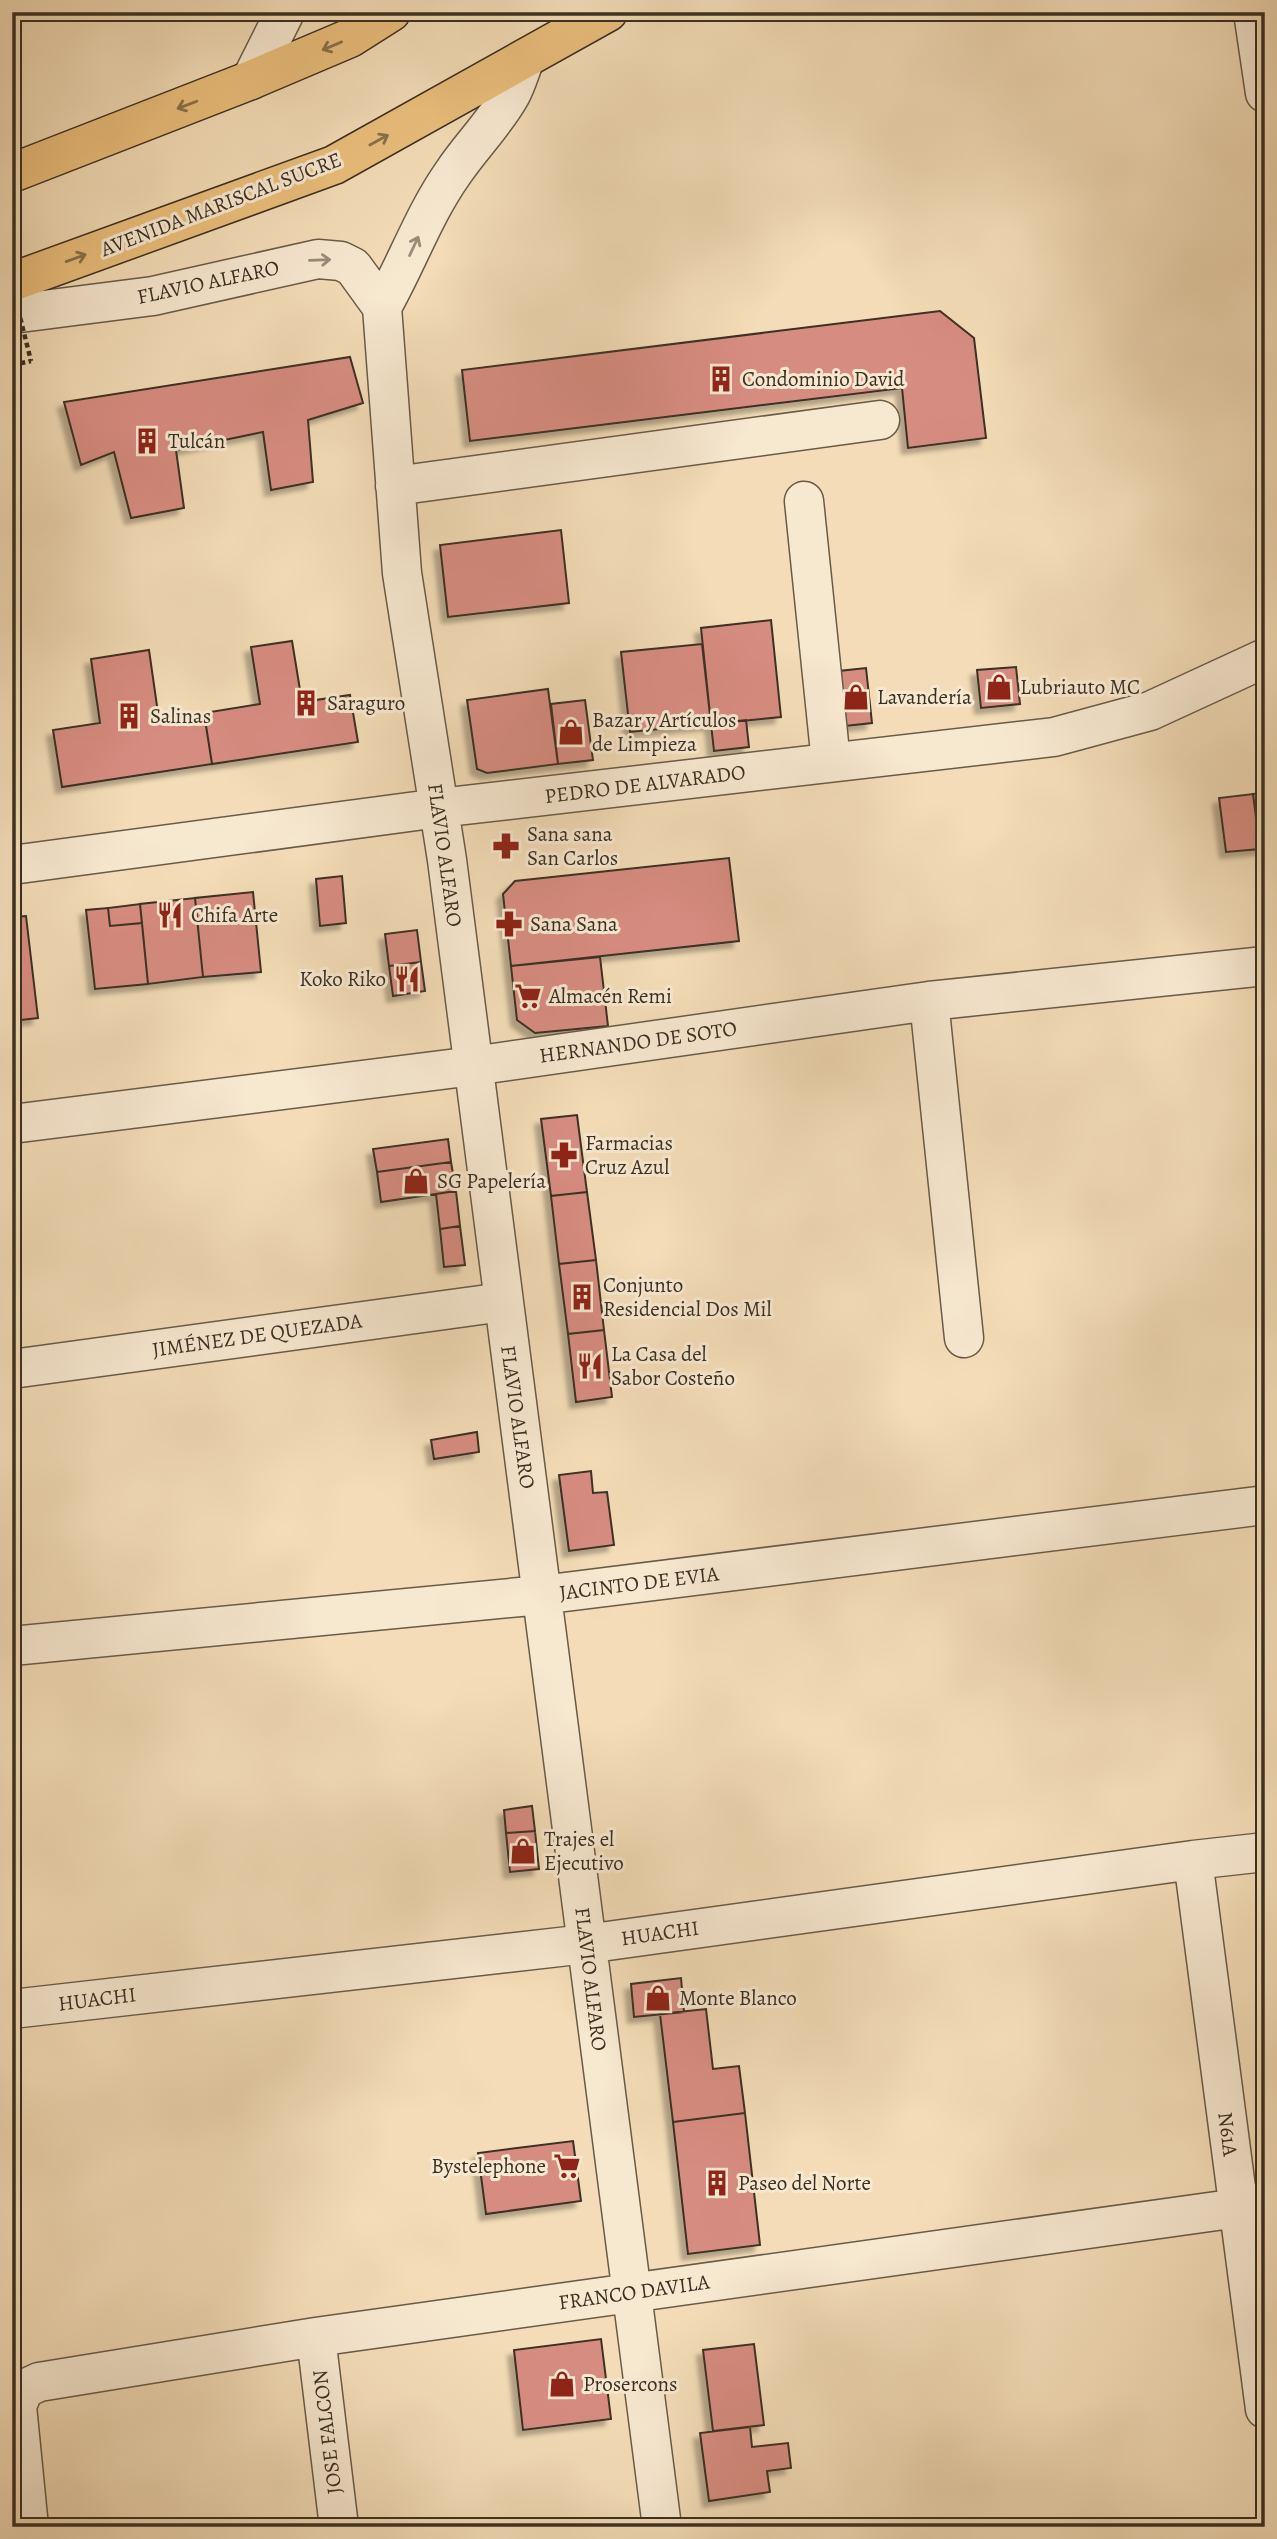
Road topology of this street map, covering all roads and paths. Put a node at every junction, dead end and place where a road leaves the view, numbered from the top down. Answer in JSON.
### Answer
{"nodes":[{"id":1,"x":285,"y":12,"type":"edge"},
{"id":2,"x":391,"y":12,"type":"edge"},
{"id":3,"x":608,"y":12,"type":"edge"},
{"id":4,"x":1252,"y":12,"type":"edge"},
{"id":5,"x":524,"y":59,"type":"junction"},
{"id":6,"x":251,"y":80,"type":"junction"},
{"id":7,"x":1265,"y":93,"type":"edge"},
{"id":8,"x":12,"y":173,"type":"edge"},
{"id":9,"x":12,"y":283,"type":"edge"},
{"id":10,"x":382,"y":307,"type":"junction"},
{"id":11,"x":12,"y":314,"type":"edge"},
{"id":12,"x":12,"y":365,"type":"edge"},
{"id":13,"x":880,"y":420,"type":"dead end"},
{"id":14,"x":395,"y":486,"type":"junction"},
{"id":15,"x":804,"y":501,"type":"dead end"},
{"id":16,"x":1265,"y":658,"type":"edge"},
{"id":17,"x":831,"y":762,"type":"junction"},
{"id":18,"x":439,"y":808,"type":"junction"},
{"id":19,"x":12,"y":865,"type":"edge"},
{"id":20,"x":1265,"y":966,"type":"edge"},
{"id":21,"x":929,"y":1001,"type":"junction"},
{"id":22,"x":473,"y":1066,"type":"junction"},
{"id":23,"x":12,"y":1125,"type":"edge"},
{"id":24,"x":503,"y":1302,"type":"junction"},
{"id":25,"x":964,"y":1338,"type":"dead end"},
{"id":26,"x":12,"y":1369,"type":"edge"},
{"id":27,"x":1265,"y":1505,"type":"edge"},
{"id":28,"x":541,"y":1595,"type":"junction"},
{"id":29,"x":12,"y":1646,"type":"edge"},
{"id":30,"x":1265,"y":1852,"type":"edge"},
{"id":31,"x":1194,"y":1860,"type":"junction"},
{"id":32,"x":586,"y":1944,"type":"junction"},
{"id":33,"x":12,"y":2009,"type":"edge"},
{"id":34,"x":1251,"y":2205,"type":"edge"},
{"id":35,"x":631,"y":2292,"type":"junction"},
{"id":36,"x":316,"y":2337,"type":"junction"},
{"id":37,"x":1265,"y":2409,"type":"edge"},
{"id":38,"x":29,"y":2527,"type":"edge"},
{"id":39,"x":339,"y":2527,"type":"edge"},
{"id":40,"x":662,"y":2527,"type":"edge"}],
"edges":[{"from":1,"to":6,"type":"street"},
{"from":2,"to":6,"type":"main road","one_way":true},
{"from":3,"to":5,"type":"main road","name":"AVENIDA MARISCAL SUCRE"},
{"from":4,"to":7,"type":"street"},
{"from":9,"to":5,"type":"main road","name":"AVENIDA MARISCAL SUCRE","one_way":true},
{"from":10,"to":5,"type":"street","one_way":true},
{"from":6,"to":8,"type":"main road","one_way":true},
{"from":9,"to":12,"type":"path","bridge":true},
{"from":11,"to":10,"type":"street","name":"FLAVIO ALFARO","one_way":true},
{"from":10,"to":14,"type":"street","name":"FLAVIO ALFARO"},
{"from":13,"to":14,"type":"street"},
{"from":14,"to":18,"type":"street","name":"FLAVIO ALFARO"},
{"from":15,"to":17,"type":"street"},
{"from":16,"to":17,"type":"street","name":"PEDRO DE ALVARADO"},
{"from":17,"to":18,"type":"street","name":"PEDRO DE ALVARADO"},
{"from":18,"to":19,"type":"street","name":"PEDRO DE ALVARADO"},
{"from":18,"to":22,"type":"street","name":"FLAVIO ALFARO"},
{"from":20,"to":21,"type":"street","name":"HERNANDO DE SOTO"},
{"from":21,"to":22,"type":"street","name":"HERNANDO DE SOTO"},
{"from":21,"to":25,"type":"street"},
{"from":22,"to":23,"type":"street","name":"HERNANDO DE SOTO"},
{"from":22,"to":24,"type":"street","name":"FLAVIO ALFARO"},
{"from":24,"to":26,"type":"street","name":"JIMÉNEZ DE QUEZADA"},
{"from":24,"to":28,"type":"street","name":"FLAVIO ALFARO"},
{"from":27,"to":28,"type":"street","name":"JACINTO DE EVIA"},
{"from":28,"to":29,"type":"street","name":"JACINTO DE EVIA"},
{"from":28,"to":32,"type":"street","name":"FLAVIO ALFARO"},
{"from":30,"to":31,"type":"street","name":"HUACHI"},
{"from":31,"to":32,"type":"street","name":"HUACHI"},
{"from":31,"to":34,"type":"street","name":"N61A"},
{"from":32,"to":33,"type":"street","name":"HUACHI"},
{"from":32,"to":35,"type":"street","name":"FLAVIO ALFARO"},
{"from":34,"to":35,"type":"street","name":"FRANCO DAVILA"},
{"from":34,"to":37,"type":"street","name":"N61A"},
{"from":35,"to":36,"type":"street","name":"FRANCO DAVILA"},
{"from":35,"to":40,"type":"street","name":"FLAVIO ALFARO"},
{"from":36,"to":38,"type":"street","name":"FRANCO DAVILA"},
{"from":36,"to":39,"type":"street","name":"JOSE FALCON"}]}
